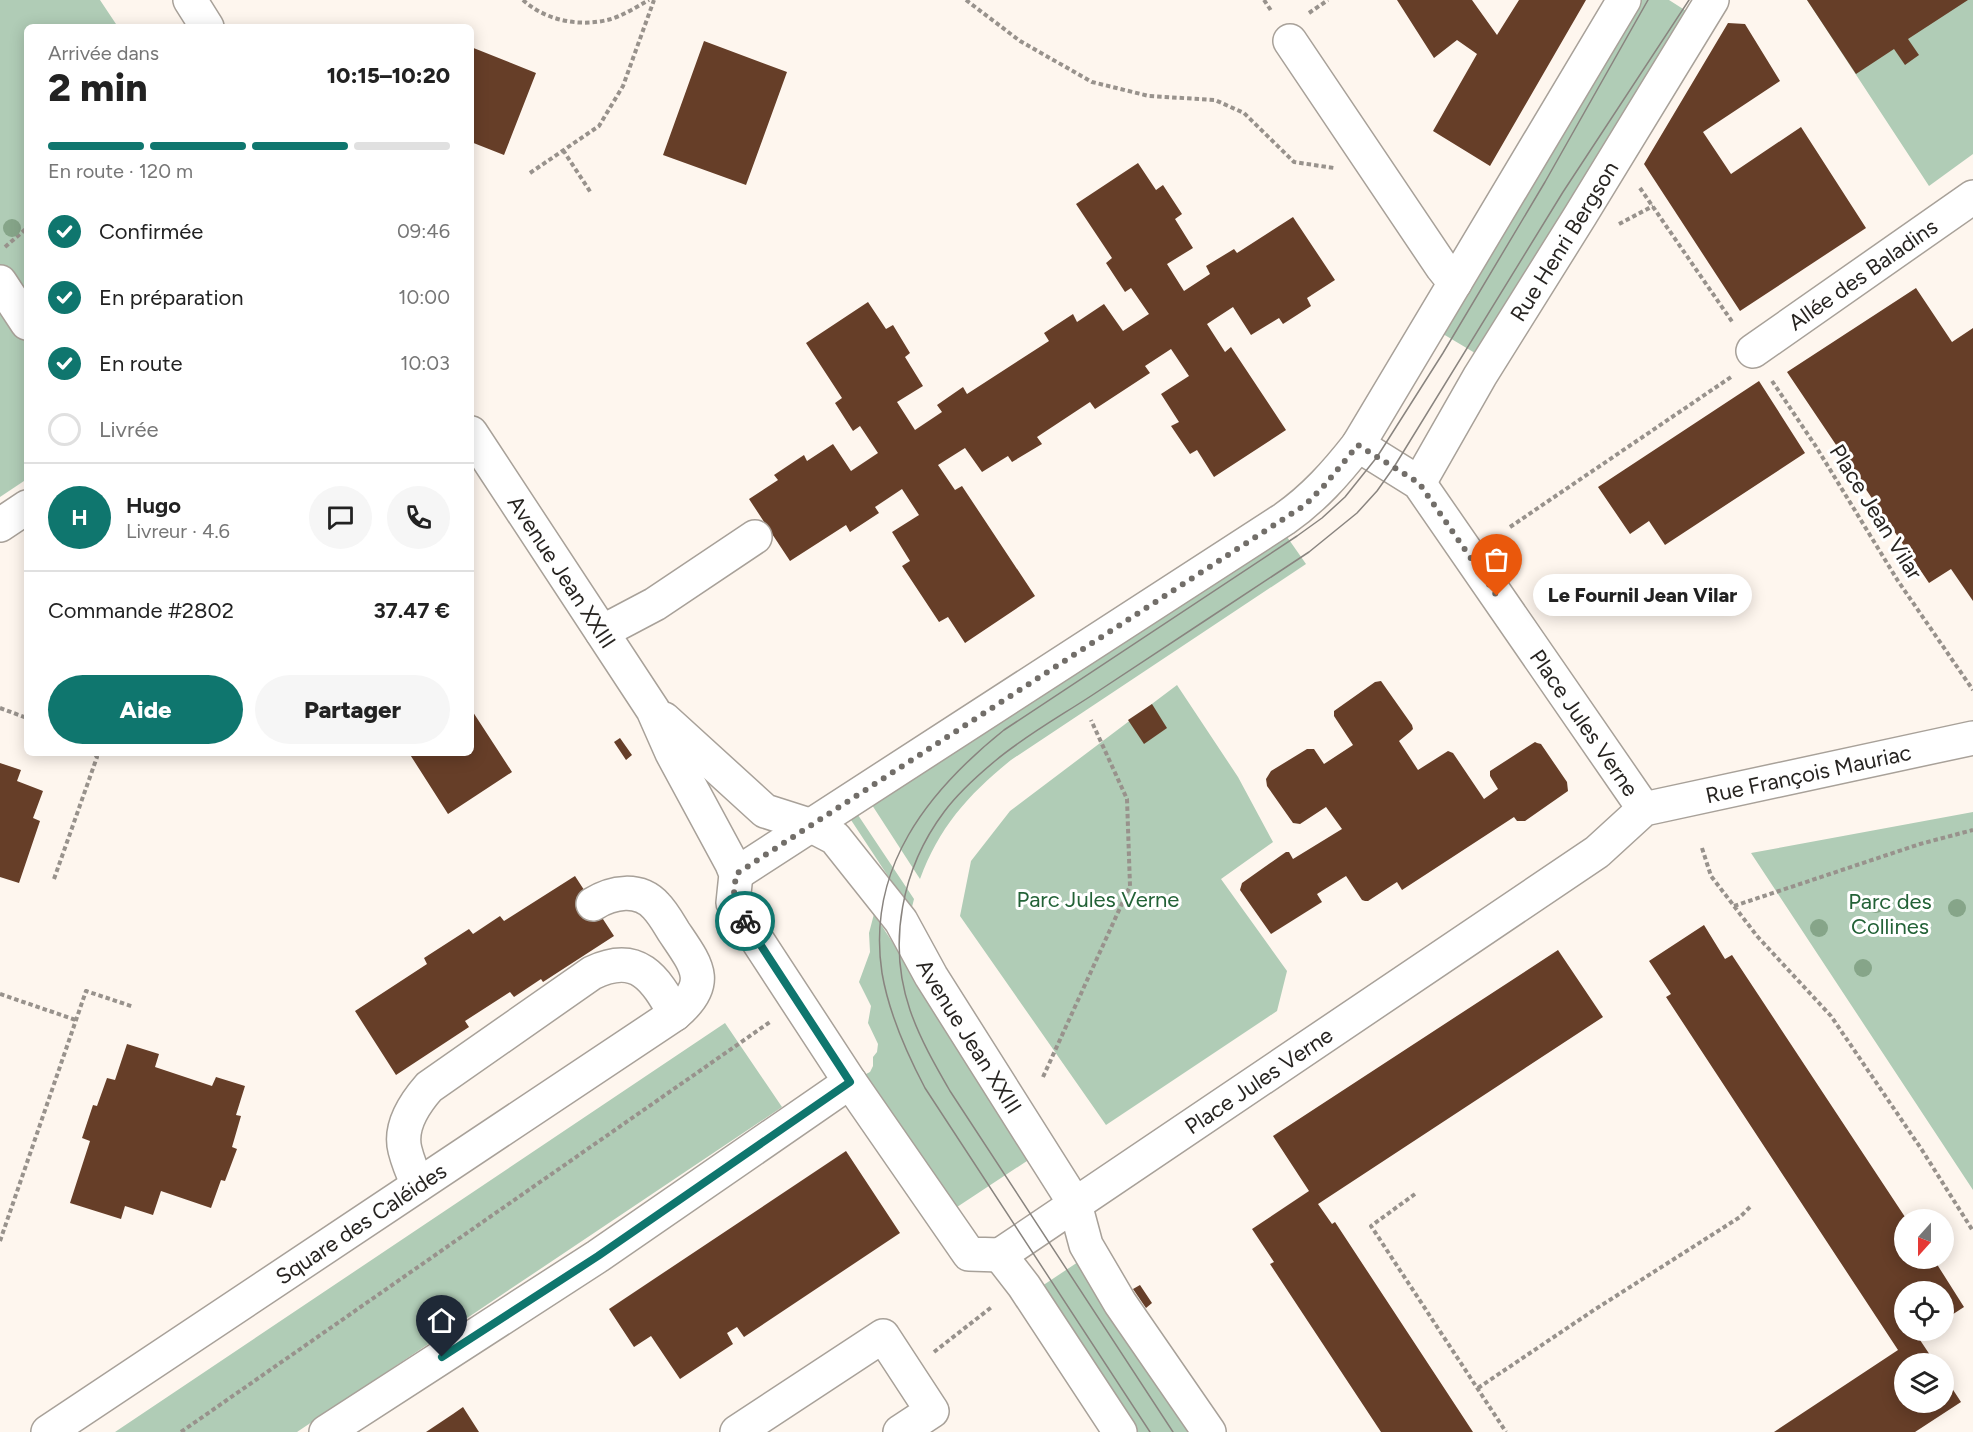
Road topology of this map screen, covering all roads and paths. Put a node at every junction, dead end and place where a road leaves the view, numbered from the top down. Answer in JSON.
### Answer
{"nodes":[{"id":1,"x":190,"y":0,"type":"edge"},
{"id":2,"x":522,"y":0,"type":"edge"},
{"id":3,"x":649,"y":0,"type":"edge"},
{"id":4,"x":654,"y":0,"type":"edge"},
{"id":5,"x":966,"y":0,"type":"edge"},
{"id":6,"x":1624,"y":0,"type":"edge"},
{"id":7,"x":1712,"y":0,"type":"edge"},
{"id":8,"x":205,"y":24,"type":"edge"},
{"id":9,"x":1290,"y":40,"type":"dead end"},
{"id":10,"x":563,"y":150,"type":"junction"},
{"id":11,"x":1370,"y":159,"type":"junction"},
{"id":12,"x":530,"y":173,"type":"dead end"},
{"id":13,"x":1638,"y":185,"type":"dead end"},
{"id":14,"x":591,"y":193,"type":"dead end"},
{"id":15,"x":1973,"y":197,"type":"edge"},
{"id":16,"x":1653,"y":206,"type":"junction"},
{"id":17,"x":1616,"y":225,"type":"dead end"},
{"id":18,"x":24,"y":231,"type":"edge"},
{"id":19,"x":0,"y":252,"type":"edge"},
{"id":20,"x":0,"y":282,"type":"edge"},
{"id":21,"x":1455,"y":283,"type":"junction"},
{"id":22,"x":24,"y":318,"type":"edge"},
{"id":23,"x":1753,"y":351,"type":"junction"},
{"id":24,"x":474,"y":438,"type":"edge"},
{"id":25,"x":1358,"y":445,"type":"junction"},
{"id":26,"x":1419,"y":483,"type":"junction"},
{"id":27,"x":24,"y":509,"type":"edge"},
{"id":28,"x":0,"y":525,"type":"edge"},
{"id":29,"x":1510,"y":527,"type":"dead end"},
{"id":30,"x":755,"y":537,"type":"dead end"},
{"id":31,"x":602,"y":632,"type":"junction"},
{"id":32,"x":1973,"y":690,"type":"edge"},
{"id":33,"x":0,"y":708,"type":"edge"},
{"id":34,"x":653,"y":710,"type":"junction"},
{"id":35,"x":24,"y":717,"type":"edge"},
{"id":36,"x":1091,"y":720,"type":"dead end"},
{"id":37,"x":1973,"y":738,"type":"edge"},
{"id":38,"x":96,"y":756,"type":"edge"},
{"id":39,"x":1644,"y":809,"type":"junction"},
{"id":40,"x":812,"y":826,"type":"junction"},
{"id":41,"x":1973,"y":830,"type":"edge"},
{"id":42,"x":1702,"y":848,"type":"dead end"},
{"id":43,"x":736,"y":874,"type":"junction"},
{"id":44,"x":54,"y":879,"type":"dead end"},
{"id":45,"x":593,"y":904,"type":"dead end"},
{"id":46,"x":1734,"y":906,"type":"junction"},
{"id":47,"x":0,"y":994,"type":"edge"},
{"id":48,"x":798,"y":1003,"type":"junction"},
{"id":49,"x":134,"y":1007,"type":"dead end"},
{"id":50,"x":675,"y":1014,"type":"junction"},
{"id":51,"x":76,"y":1020,"type":"junction"},
{"id":52,"x":1043,"y":1077,"type":"dead end"},
{"id":53,"x":850,"y":1082,"type":"junction"},
{"id":54,"x":418,"y":1185,"type":"junction"},
{"id":55,"x":1415,"y":1194,"type":"dead end"},
{"id":56,"x":1075,"y":1204,"type":"junction"},
{"id":57,"x":1750,"y":1207,"type":"dead end"},
{"id":58,"x":1973,"y":1231,"type":"edge"},
{"id":59,"x":0,"y":1240,"type":"edge"},
{"id":60,"x":1000,"y":1255,"type":"junction"},
{"id":61,"x":993,"y":1306,"type":"dead end"},
{"id":62,"x":908,"y":1373,"type":"junction"},
{"id":63,"x":1478,"y":1388,"type":"junction"},
{"id":64,"x":939,"y":1421,"type":"edge"},
{"id":65,"x":48,"y":1432,"type":"edge"},
{"id":66,"x":181,"y":1432,"type":"edge"},
{"id":67,"x":326,"y":1432,"type":"edge"},
{"id":68,"x":737,"y":1432,"type":"edge"},
{"id":69,"x":900,"y":1432,"type":"edge"},
{"id":70,"x":1120,"y":1432,"type":"edge"},
{"id":71,"x":1209,"y":1432,"type":"edge"},
{"id":72,"x":1506,"y":1432,"type":"edge"}],
"edges":[{"from":1,"to":8,"type":"street"},
{"from":2,"to":3,"type":"path"},
{"from":4,"to":10,"type":"path"},
{"from":5,"to":11,"type":"path"},
{"from":6,"to":21,"type":"street"},
{"from":7,"to":26,"type":"street","name":"Rue Henri Bergson"},
{"from":9,"to":11,"type":"street"},
{"from":10,"to":12,"type":"path"},
{"from":10,"to":14,"type":"path"},
{"from":11,"to":21,"type":"street"},
{"from":13,"to":16,"type":"path","name":"Place Jean Vilar"},
{"from":15,"to":23,"type":"street","name":"Allée des Baladins"},
{"from":16,"to":17,"type":"path"},
{"from":16,"to":23,"type":"path","name":"Place Jean Vilar"},
{"from":18,"to":19,"type":"path"},
{"from":20,"to":22,"type":"street"},
{"from":21,"to":25,"type":"street"},
{"from":23,"to":29,"type":"path"},
{"from":23,"to":32,"type":"path","name":"Place Jean Vilar"},
{"from":24,"to":31,"type":"street","name":"Avenue Jean XXIII"},
{"from":25,"to":26,"type":"street","name":"Place Jules Verne"},
{"from":25,"to":40,"type":"street"},
{"from":26,"to":39,"type":"street","name":"Place Jules Verne"},
{"from":27,"to":28,"type":"street"},
{"from":30,"to":31,"type":"street"},
{"from":31,"to":34,"type":"street","name":"Avenue Jean XXIII"},
{"from":33,"to":35,"type":"path"},
{"from":34,"to":40,"type":"street","name":"Avenue Jean XXIII"},
{"from":34,"to":43,"type":"street","name":"Avenue Jean XXIII"},
{"from":36,"to":52,"type":"path"},
{"from":37,"to":39,"type":"street","name":"Rue François Mauriac"},
{"from":38,"to":44,"type":"path"},
{"from":39,"to":56,"type":"street","name":"Place Jules Verne"},
{"from":40,"to":43,"type":"street"},
{"from":40,"to":56,"type":"street","name":"Avenue Jean XXIII"},
{"from":41,"to":46,"type":"path"},
{"from":42,"to":46,"type":"path"},
{"from":43,"to":48,"type":"street"},
{"from":45,"to":50,"type":"street","name":"Square des Caléides"},
{"from":46,"to":58,"type":"path"},
{"from":47,"to":51,"type":"path"},
{"from":48,"to":53,"type":"street"},
{"from":48,"to":66,"type":"path"},
{"from":49,"to":51,"type":"path"},
{"from":50,"to":54,"type":"street","name":"Square des Caléides"},
{"from":50,"to":54,"type":"street"},
{"from":51,"to":59,"type":"path"},
{"from":53,"to":60,"type":"street"},
{"from":53,"to":67,"type":"street"},
{"from":54,"to":65,"type":"street","name":"Square des Caléides"},
{"from":55,"to":63,"type":"path"},
{"from":56,"to":60,"type":"street","name":"Place Jules Verne"},
{"from":56,"to":71,"type":"street","name":"Avenue Jean XXIII"},
{"from":57,"to":63,"type":"path"},
{"from":60,"to":70,"type":"street"},
{"from":61,"to":62,"type":"path"},
{"from":62,"to":64,"type":"street"},
{"from":62,"to":68,"type":"street"},
{"from":63,"to":72,"type":"path"},
{"from":64,"to":69,"type":"street"}]}
